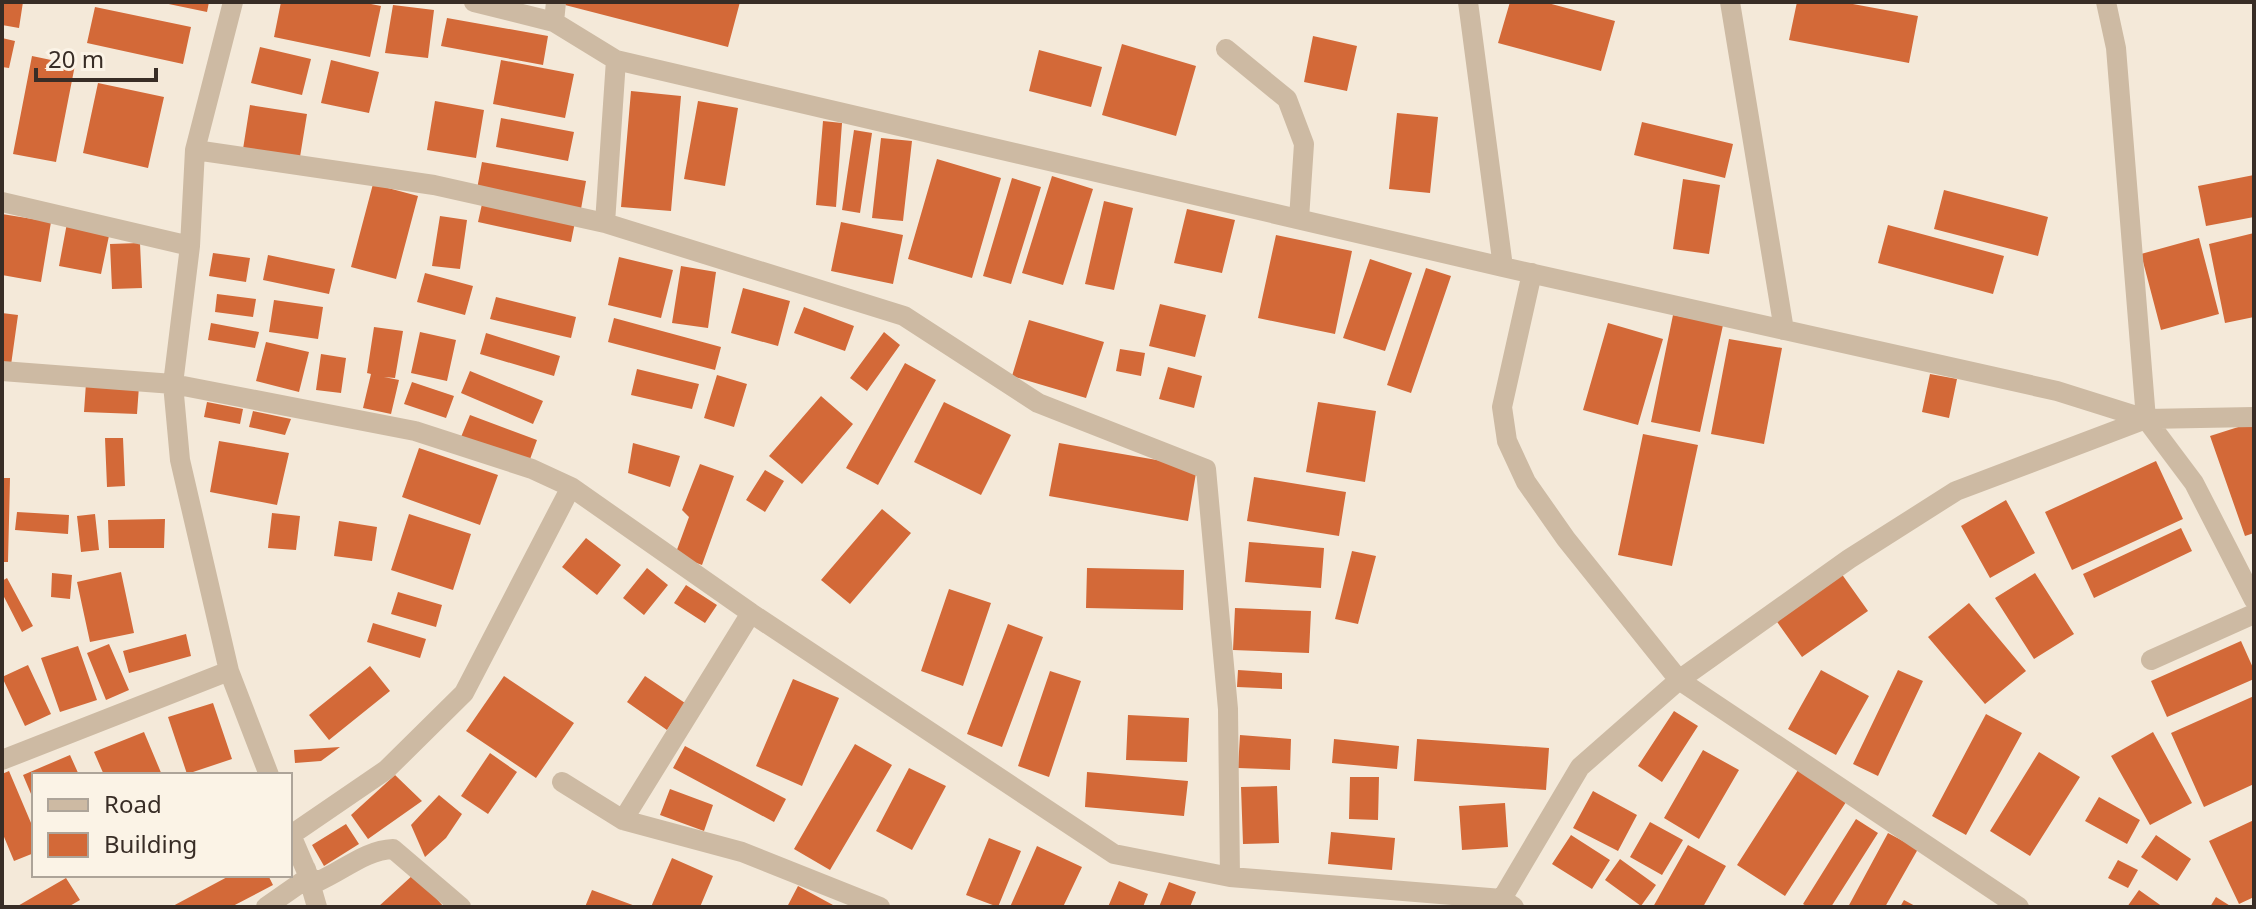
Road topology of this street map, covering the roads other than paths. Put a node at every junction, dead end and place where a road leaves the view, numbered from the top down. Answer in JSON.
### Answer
{"nodes":[{"id":1,"x":233,"y":2,"type":"edge"},
{"id":2,"x":474,"y":2,"type":"edge"},
{"id":3,"x":1468,"y":2,"type":"edge"},
{"id":4,"x":1730,"y":2,"type":"edge"},
{"id":5,"x":2106,"y":2,"type":"edge"},
{"id":6,"x":555,"y":12,"type":"edge"},
{"id":7,"x":1226,"y":49,"type":"dead end"},
{"id":8,"x":616,"y":60,"type":"junction"},
{"id":9,"x":195,"y":150,"type":"junction"},
{"id":10,"x":2,"y":202,"type":"edge"},
{"id":11,"x":1299,"y":219,"type":"junction"},
{"id":12,"x":605,"y":223,"type":"junction"},
{"id":13,"x":190,"y":246,"type":"junction"},
{"id":14,"x":1503,"y":267,"type":"junction"},
{"id":15,"x":1532,"y":273,"type":"junction"},
{"id":16,"x":1784,"y":330,"type":"junction"},
{"id":17,"x":2,"y":371,"type":"edge"},
{"id":18,"x":173,"y":384,"type":"junction"},
{"id":19,"x":2254,"y":417,"type":"edge"},
{"id":20,"x":2146,"y":419,"type":"junction"},
{"id":21,"x":571,"y":487,"type":"junction"},
{"id":22,"x":2254,"y":600,"type":"edge"},
{"id":23,"x":751,"y":613,"type":"junction"},
{"id":24,"x":2254,"y":614,"type":"edge"},
{"id":25,"x":2151,"y":660,"type":"dead end"},
{"id":26,"x":229,"y":671,"type":"junction"},
{"id":27,"x":1679,"y":680,"type":"junction"},
{"id":28,"x":2,"y":760,"type":"edge"},
{"id":29,"x":268,"y":773,"type":"edge"},
{"id":30,"x":562,"y":782,"type":"dead end"},
{"id":31,"x":623,"y":820,"type":"junction"},
{"id":32,"x":292,"y":832,"type":"edge"},
{"id":33,"x":292,"y":835,"type":"edge"},
{"id":34,"x":309,"y":877,"type":"junction"},
{"id":35,"x":1230,"y":877,"type":"junction"},
{"id":36,"x":1504,"y":904,"type":"edge"},
{"id":37,"x":266,"y":907,"type":"edge"},
{"id":38,"x":317,"y":907,"type":"edge"},
{"id":39,"x":461,"y":907,"type":"edge"},
{"id":40,"x":880,"y":907,"type":"edge"},
{"id":41,"x":2019,"y":907,"type":"edge"}],
"edges":[{"from":1,"to":9,"type":"street"},
{"from":2,"to":6,"type":"street"},
{"from":3,"to":14,"type":"street"},
{"from":4,"to":16,"type":"street"},
{"from":5,"to":20,"type":"street"},
{"from":6,"to":8,"type":"street"},
{"from":7,"to":11,"type":"street"},
{"from":8,"to":11,"type":"street"},
{"from":8,"to":12,"type":"street"},
{"from":9,"to":12,"type":"street"},
{"from":9,"to":13,"type":"street"},
{"from":10,"to":13,"type":"street"},
{"from":11,"to":14,"type":"street"},
{"from":12,"to":35,"type":"street"},
{"from":13,"to":18,"type":"street"},
{"from":14,"to":15,"type":"street"},
{"from":15,"to":16,"type":"street"},
{"from":15,"to":27,"type":"street"},
{"from":16,"to":20,"type":"street"},
{"from":17,"to":18,"type":"street"},
{"from":18,"to":21,"type":"street"},
{"from":18,"to":26,"type":"street"},
{"from":19,"to":20,"type":"street"},
{"from":20,"to":22,"type":"street"},
{"from":20,"to":27,"type":"street"},
{"from":21,"to":23,"type":"street"},
{"from":21,"to":32,"type":"street"},
{"from":23,"to":31,"type":"street"},
{"from":23,"to":35,"type":"street"},
{"from":24,"to":25,"type":"street"},
{"from":26,"to":28,"type":"street"},
{"from":26,"to":29,"type":"street"},
{"from":27,"to":36,"type":"street"},
{"from":27,"to":41,"type":"street"},
{"from":30,"to":31,"type":"street"},
{"from":31,"to":40,"type":"street"},
{"from":33,"to":34,"type":"street"},
{"from":34,"to":37,"type":"street"},
{"from":34,"to":38,"type":"street"},
{"from":34,"to":39,"type":"street"},
{"from":35,"to":36,"type":"street"}]}
